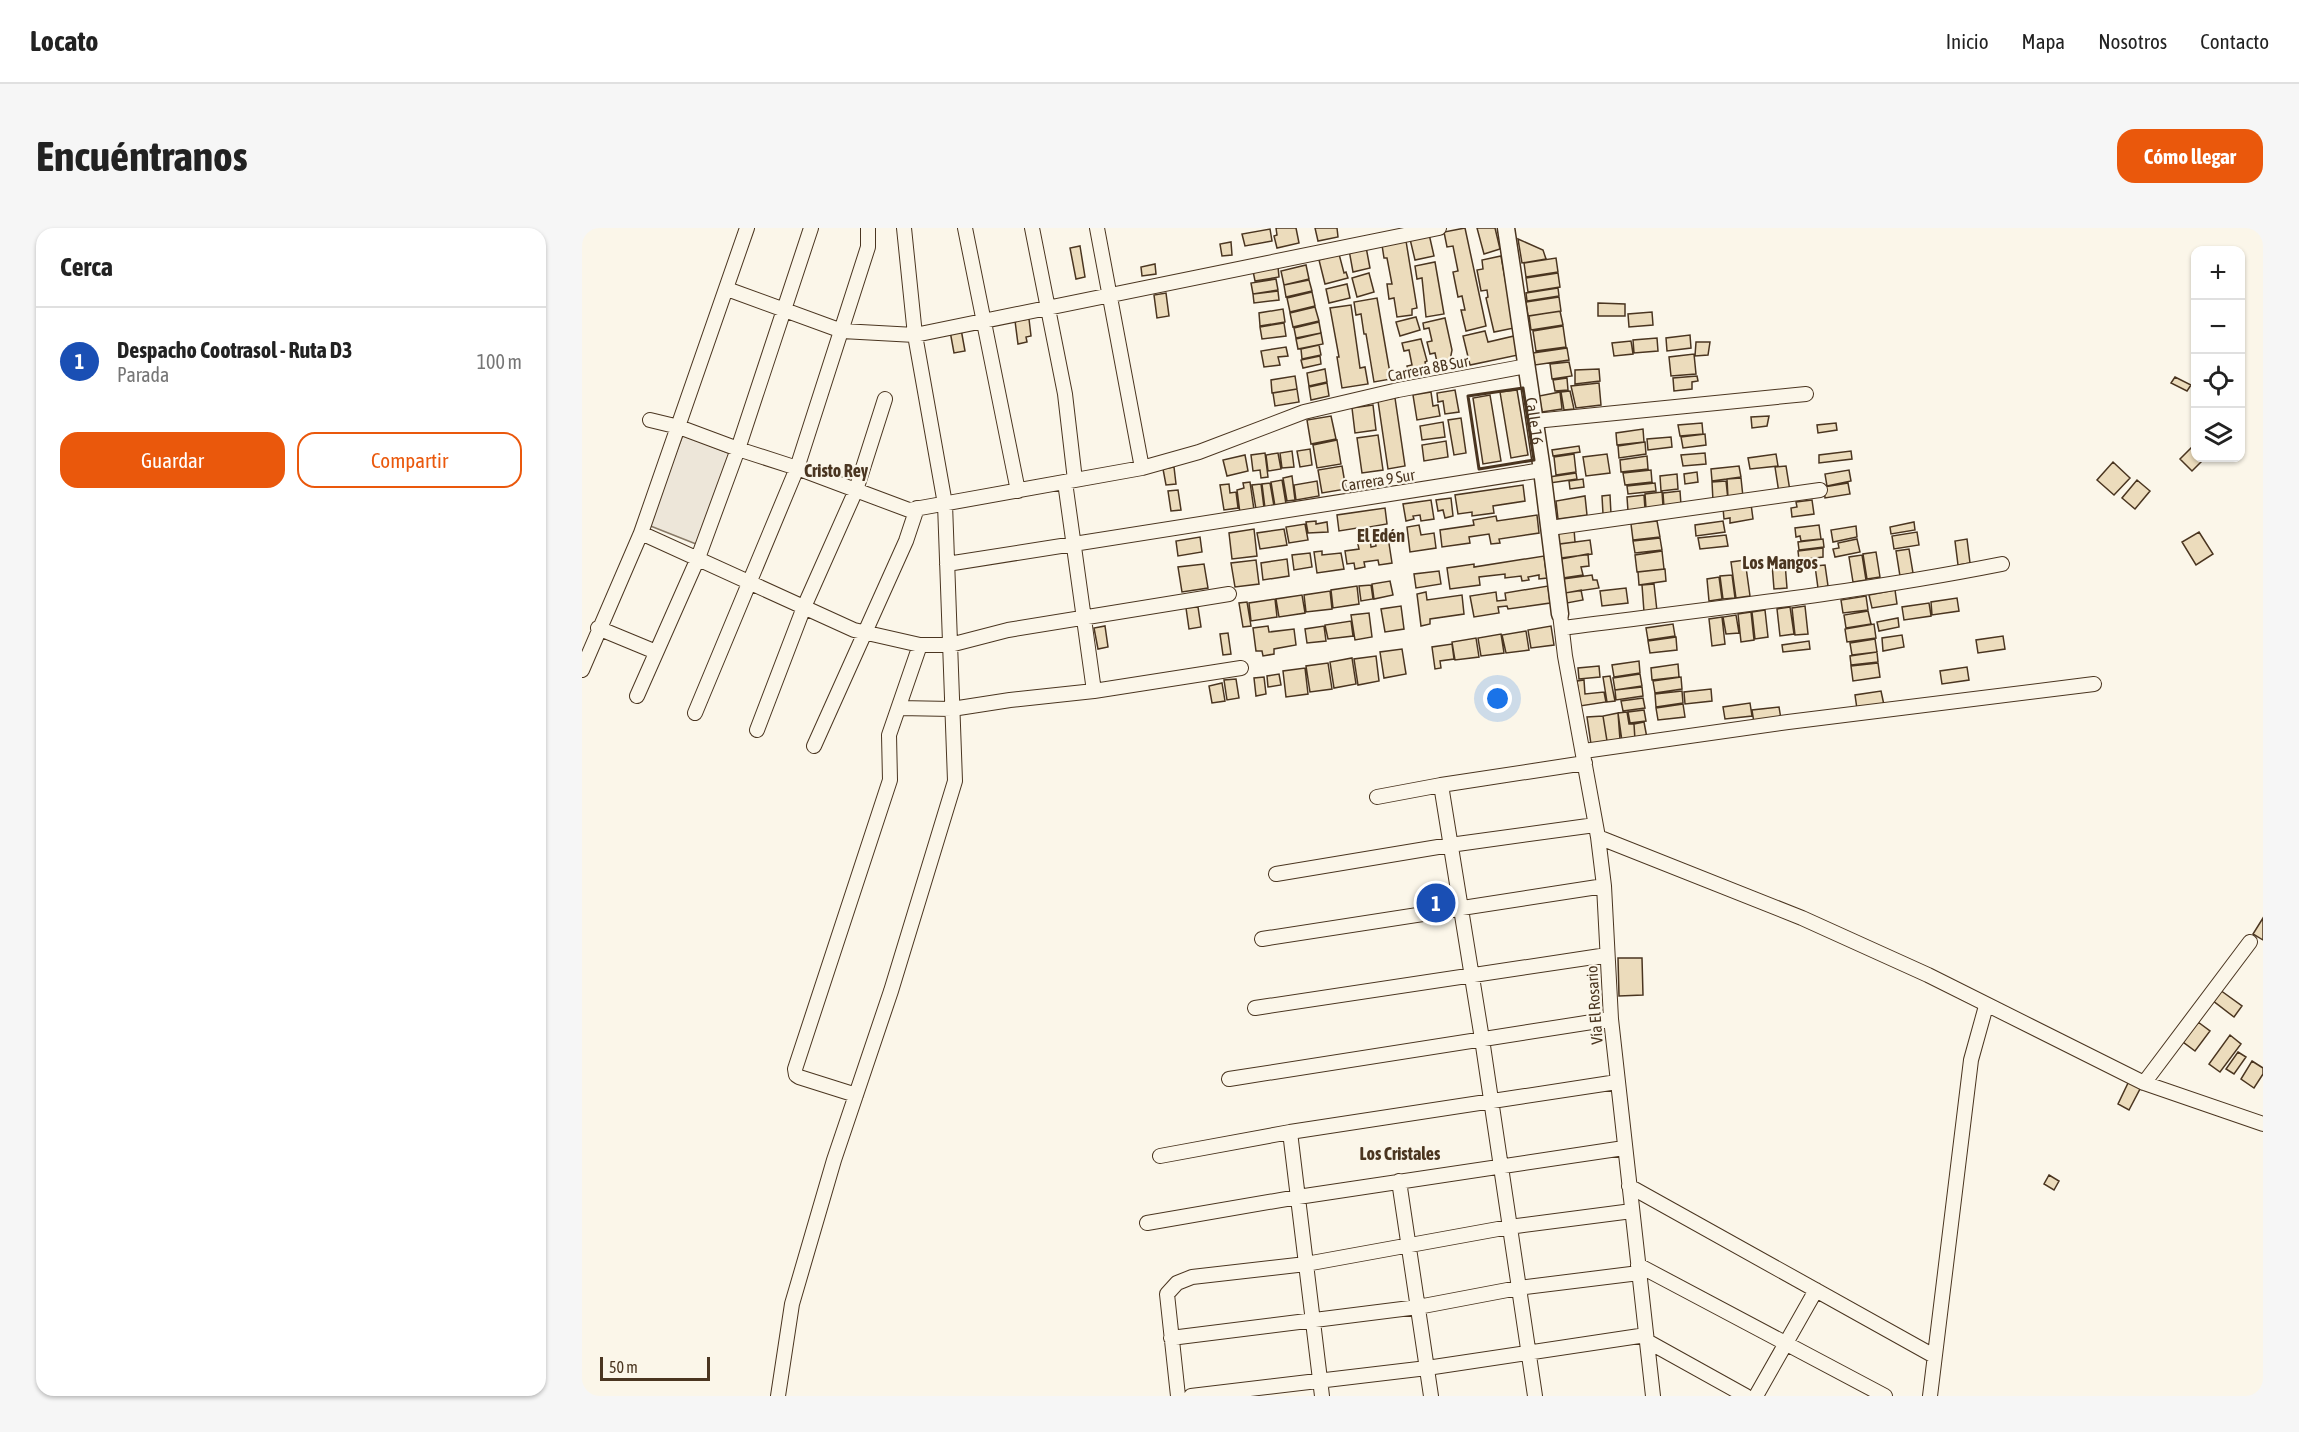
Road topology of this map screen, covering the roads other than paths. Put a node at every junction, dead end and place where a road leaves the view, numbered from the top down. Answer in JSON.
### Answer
{"nodes":[{"id":1,"x":747,"y":228,"type":"edge"},
{"id":2,"x":811,"y":228,"type":"edge"},
{"id":3,"x":868,"y":228,"type":"edge"},
{"id":4,"x":904,"y":228,"type":"edge"},
{"id":5,"x":965,"y":228,"type":"edge"},
{"id":6,"x":1032,"y":228,"type":"edge"},
{"id":7,"x":1097,"y":228,"type":"edge"},
{"id":8,"x":1438,"y":228,"type":"edge"},
{"id":9,"x":1506,"y":228,"type":"edge"},
{"id":10,"x":727,"y":289,"type":"junction"},
{"id":11,"x":1110,"y":295,"type":"junction"},
{"id":12,"x":1049,"y":307,"type":"junction"},
{"id":13,"x":784,"y":311,"type":"junction"},
{"id":14,"x":983,"y":321,"type":"junction"},
{"id":15,"x":842,"y":331,"type":"junction"},
{"id":16,"x":915,"y":335,"type":"junction"},
{"id":17,"x":1527,"y":366,"type":"junction"},
{"id":18,"x":1806,"y":394,"type":"dead end"},
{"id":19,"x":885,"y":399,"type":"dead end"},
{"id":20,"x":650,"y":420,"type":"dead end"},
{"id":21,"x":1535,"y":421,"type":"junction"},
{"id":22,"x":679,"y":427,"type":"junction"},
{"id":23,"x":738,"y":450,"type":"junction"},
{"id":24,"x":797,"y":468,"type":"junction"},
{"id":25,"x":1142,"y":468,"type":"junction"},
{"id":26,"x":1542,"y":470,"type":"junction"},
{"id":27,"x":1070,"y":481,"type":"junction"},
{"id":28,"x":856,"y":490,"type":"junction"},
{"id":29,"x":1820,"y":490,"type":"dead end"},
{"id":30,"x":1018,"y":491,"type":"junction"},
{"id":31,"x":945,"y":504,"type":"junction"},
{"id":32,"x":917,"y":508,"type":"junction"},
{"id":33,"x":1550,"y":528,"type":"junction"},
{"id":34,"x":641,"y":533,"type":"junction"},
{"id":35,"x":1074,"y":545,"type":"junction"},
{"id":36,"x":698,"y":558,"type":"junction"},
{"id":37,"x":947,"y":564,"type":"junction"},
{"id":38,"x":2002,"y":564,"type":"dead end"},
{"id":39,"x":750,"y":582,"type":"junction"},
{"id":40,"x":1229,"y":594,"type":"dead end"},
{"id":41,"x":804,"y":607,"type":"junction"},
{"id":42,"x":1085,"y":618,"type":"junction"},
{"id":43,"x":1561,"y":621,"type":"junction"},
{"id":44,"x":598,"y":628,"type":"junction"},
{"id":45,"x":864,"y":632,"type":"junction"},
{"id":46,"x":920,"y":645,"type":"junction"},
{"id":47,"x":950,"y":645,"type":"junction"},
{"id":48,"x":656,"y":652,"type":"junction"},
{"id":49,"x":1240,"y":668,"type":"dead end"},
{"id":50,"x":582,"y":670,"type":"edge"},
{"id":51,"x":2094,"y":684,"type":"dead end"},
{"id":52,"x":1094,"y":691,"type":"junction"},
{"id":53,"x":637,"y":696,"type":"dead end"},
{"id":54,"x":899,"y":708,"type":"junction"},
{"id":55,"x":952,"y":709,"type":"junction"},
{"id":56,"x":695,"y":713,"type":"dead end"},
{"id":57,"x":757,"y":730,"type":"dead end"},
{"id":58,"x":814,"y":746,"type":"dead end"},
{"id":59,"x":1584,"y":757,"type":"junction"},
{"id":60,"x":1441,"y":785,"type":"junction"},
{"id":61,"x":1377,"y":797,"type":"dead end"},
{"id":62,"x":1597,"y":831,"type":"junction"},
{"id":63,"x":1450,"y":845,"type":"junction"},
{"id":64,"x":1276,"y":874,"type":"dead end"},
{"id":65,"x":1604,"y":886,"type":"junction"},
{"id":66,"x":1460,"y":908,"type":"junction"},
{"id":67,"x":1262,"y":939,"type":"dead end"},
{"id":68,"x":2250,"y":942,"type":"dead end"},
{"id":69,"x":1607,"y":955,"type":"junction"},
{"id":70,"x":1470,"y":975,"type":"junction"},
{"id":71,"x":1986,"y":1006,"type":"junction"},
{"id":72,"x":1255,"y":1008,"type":"dead end"},
{"id":73,"x":1611,"y":1019,"type":"junction"},
{"id":74,"x":1482,"y":1039,"type":"junction"},
{"id":75,"x":1229,"y":1079,"type":"dead end"},
{"id":76,"x":1617,"y":1082,"type":"junction"},
{"id":77,"x":2144,"y":1083,"type":"junction"},
{"id":78,"x":856,"y":1095,"type":"junction"},
{"id":79,"x":1490,"y":1102,"type":"junction"},
{"id":80,"x":2263,"y":1124,"type":"edge"},
{"id":81,"x":1290,"y":1132,"type":"junction"},
{"id":82,"x":1624,"y":1148,"type":"junction"},
{"id":83,"x":1160,"y":1156,"type":"dead end"},
{"id":84,"x":1499,"y":1165,"type":"junction"},
{"id":85,"x":1399,"y":1181,"type":"junction"},
{"id":86,"x":1629,"y":1186,"type":"junction"},
{"id":87,"x":1298,"y":1197,"type":"junction"},
{"id":88,"x":1632,"y":1211,"type":"junction"},
{"id":89,"x":1147,"y":1223,"type":"dead end"},
{"id":90,"x":1509,"y":1227,"type":"junction"},
{"id":91,"x":1409,"y":1245,"type":"junction"},
{"id":92,"x":1306,"y":1264,"type":"junction"},
{"id":93,"x":1638,"y":1269,"type":"junction"},
{"id":94,"x":1518,"y":1288,"type":"junction"},
{"id":95,"x":1816,"y":1290,"type":"junction"},
{"id":96,"x":1418,"y":1307,"type":"junction"},
{"id":97,"x":1313,"y":1320,"type":"junction"},
{"id":98,"x":1172,"y":1338,"type":"junction"},
{"id":99,"x":1646,"y":1338,"type":"junction"},
{"id":100,"x":1786,"y":1343,"type":"junction"},
{"id":101,"x":1528,"y":1352,"type":"junction"},
{"id":102,"x":1934,"y":1356,"type":"junction"},
{"id":103,"x":1427,"y":1368,"type":"junction"},
{"id":104,"x":1321,"y":1389,"type":"edge"},
{"id":105,"x":778,"y":1396,"type":"edge"},
{"id":106,"x":1178,"y":1396,"type":"edge"},
{"id":107,"x":1191,"y":1396,"type":"edge"},
{"id":108,"x":1431,"y":1396,"type":"edge"},
{"id":109,"x":1535,"y":1396,"type":"edge"},
{"id":110,"x":1653,"y":1396,"type":"edge"},
{"id":111,"x":1746,"y":1396,"type":"edge"},
{"id":112,"x":1756,"y":1396,"type":"edge"},
{"id":113,"x":1885,"y":1396,"type":"edge"},
{"id":114,"x":1930,"y":1396,"type":"edge"}],
"edges":[{"from":1,"to":10,"type":"street"},
{"from":2,"to":13,"type":"street"},
{"from":3,"to":15,"type":"street"},
{"from":4,"to":16,"type":"street"},
{"from":5,"to":14,"type":"street"},
{"from":6,"to":12,"type":"street"},
{"from":7,"to":11,"type":"street"},
{"from":8,"to":11,"type":"street"},
{"from":9,"to":17,"type":"street","name":"Calle 16"},
{"from":10,"to":13,"type":"street"},
{"from":10,"to":22,"type":"street"},
{"from":11,"to":12,"type":"street"},
{"from":11,"to":25,"type":"street"},
{"from":12,"to":14,"type":"street"},
{"from":12,"to":27,"type":"street"},
{"from":13,"to":15,"type":"street"},
{"from":13,"to":23,"type":"street"},
{"from":14,"to":16,"type":"street"},
{"from":14,"to":30,"type":"street"},
{"from":15,"to":16,"type":"street"},
{"from":15,"to":24,"type":"street"},
{"from":16,"to":31,"type":"street"},
{"from":17,"to":21,"type":"street","name":"Calle 16"},
{"from":17,"to":25,"type":"street","name":"Carrera 8B Sur"},
{"from":18,"to":21,"type":"street"},
{"from":19,"to":28,"type":"street"},
{"from":20,"to":22,"type":"street","name":"Carrera 8B Sur"},
{"from":21,"to":26,"type":"street","name":"Calle 16"},
{"from":22,"to":23,"type":"street","name":"Carrera 8B Sur"},
{"from":22,"to":34,"type":"street"},
{"from":23,"to":24,"type":"street","name":"Carrera 8B Sur"},
{"from":23,"to":36,"type":"street"},
{"from":24,"to":28,"type":"street","name":"Carrera 8B Sur"},
{"from":24,"to":39,"type":"street"},
{"from":25,"to":27,"type":"street","name":"Carrera 8B Sur"},
{"from":26,"to":33,"type":"street","name":"Calle 16"},
{"from":26,"to":35,"type":"street","name":"Carrera 9 Sur"},
{"from":27,"to":30,"type":"street","name":"Carrera 8B Sur"},
{"from":27,"to":35,"type":"street"},
{"from":28,"to":32,"type":"street","name":"Carrera 8B Sur"},
{"from":28,"to":41,"type":"street"},
{"from":29,"to":33,"type":"street"},
{"from":30,"to":31,"type":"street","name":"Carrera 8B Sur"},
{"from":31,"to":32,"type":"street","name":"Carrera 8B Sur"},
{"from":31,"to":37,"type":"street"},
{"from":32,"to":45,"type":"street"},
{"from":33,"to":43,"type":"street","name":"Calle 16"},
{"from":34,"to":36,"type":"street"},
{"from":34,"to":44,"type":"street"},
{"from":35,"to":37,"type":"street","name":"Carrera 9 Sur"},
{"from":35,"to":42,"type":"street"},
{"from":36,"to":39,"type":"street"},
{"from":36,"to":48,"type":"street"},
{"from":37,"to":47,"type":"street"},
{"from":38,"to":43,"type":"street"},
{"from":39,"to":41,"type":"street"},
{"from":39,"to":56,"type":"street"},
{"from":40,"to":42,"type":"street"},
{"from":41,"to":45,"type":"street"},
{"from":41,"to":57,"type":"street"},
{"from":42,"to":47,"type":"street"},
{"from":42,"to":52,"type":"street"},
{"from":43,"to":59,"type":"street","name":"Vía El Rosario"},
{"from":44,"to":48,"type":"street"},
{"from":44,"to":50,"type":"street"},
{"from":45,"to":46,"type":"street"},
{"from":45,"to":58,"type":"street"},
{"from":46,"to":47,"type":"street"},
{"from":46,"to":54,"type":"street"},
{"from":47,"to":55,"type":"street"},
{"from":48,"to":53,"type":"street"},
{"from":49,"to":52,"type":"street"},
{"from":51,"to":59,"type":"street"},
{"from":52,"to":55,"type":"street"},
{"from":54,"to":55,"type":"street"},
{"from":54,"to":78,"type":"street"},
{"from":55,"to":78,"type":"street"},
{"from":59,"to":60,"type":"street"},
{"from":59,"to":62,"type":"street","name":"Vía El Rosario"},
{"from":60,"to":61,"type":"street"},
{"from":60,"to":63,"type":"street"},
{"from":62,"to":63,"type":"street"},
{"from":62,"to":65,"type":"street","name":"Vía El Rosario"},
{"from":62,"to":71,"type":"street"},
{"from":63,"to":64,"type":"street"},
{"from":63,"to":66,"type":"street"},
{"from":65,"to":66,"type":"street"},
{"from":65,"to":69,"type":"street","name":"Vía El Rosario"},
{"from":66,"to":67,"type":"street"},
{"from":66,"to":70,"type":"street"},
{"from":68,"to":77,"type":"street"},
{"from":69,"to":70,"type":"street"},
{"from":69,"to":73,"type":"street","name":"Vía El Rosario"},
{"from":70,"to":72,"type":"street"},
{"from":70,"to":74,"type":"street"},
{"from":71,"to":77,"type":"street"},
{"from":71,"to":102,"type":"street"},
{"from":73,"to":74,"type":"street"},
{"from":73,"to":76,"type":"street","name":"Vía El Rosario"},
{"from":74,"to":75,"type":"street"},
{"from":74,"to":79,"type":"street"},
{"from":76,"to":79,"type":"street"},
{"from":76,"to":82,"type":"street","name":"Vía El Rosario"},
{"from":77,"to":80,"type":"street"},
{"from":78,"to":105,"type":"street"},
{"from":79,"to":81,"type":"street"},
{"from":79,"to":84,"type":"street"},
{"from":81,"to":83,"type":"street"},
{"from":81,"to":87,"type":"street"},
{"from":82,"to":84,"type":"street"},
{"from":82,"to":86,"type":"street","name":"Vía El Rosario"},
{"from":84,"to":85,"type":"street"},
{"from":84,"to":90,"type":"street"},
{"from":85,"to":87,"type":"street"},
{"from":85,"to":91,"type":"street"},
{"from":86,"to":88,"type":"street","name":"Vía El Rosario"},
{"from":86,"to":95,"type":"street"},
{"from":87,"to":89,"type":"street"},
{"from":87,"to":92,"type":"street"},
{"from":88,"to":90,"type":"street"},
{"from":88,"to":93,"type":"street","name":"Vía El Rosario"},
{"from":90,"to":91,"type":"street"},
{"from":90,"to":94,"type":"street"},
{"from":91,"to":92,"type":"street"},
{"from":91,"to":96,"type":"street"},
{"from":92,"to":97,"type":"street"},
{"from":92,"to":98,"type":"street"},
{"from":93,"to":94,"type":"street"},
{"from":93,"to":99,"type":"street","name":"Vía El Rosario"},
{"from":93,"to":100,"type":"street"},
{"from":94,"to":96,"type":"street"},
{"from":94,"to":101,"type":"street"},
{"from":95,"to":100,"type":"street"},
{"from":95,"to":102,"type":"street"},
{"from":96,"to":97,"type":"street"},
{"from":96,"to":103,"type":"street"},
{"from":97,"to":98,"type":"street"},
{"from":97,"to":104,"type":"street"},
{"from":98,"to":106,"type":"street"},
{"from":99,"to":101,"type":"street"},
{"from":99,"to":110,"type":"street","name":"Vía El Rosario"},
{"from":99,"to":111,"type":"street"},
{"from":100,"to":112,"type":"street"},
{"from":100,"to":113,"type":"street"},
{"from":101,"to":103,"type":"street"},
{"from":101,"to":109,"type":"street"},
{"from":102,"to":114,"type":"street"},
{"from":103,"to":104,"type":"street"},
{"from":103,"to":108,"type":"street"},
{"from":104,"to":107,"type":"street"}]}
